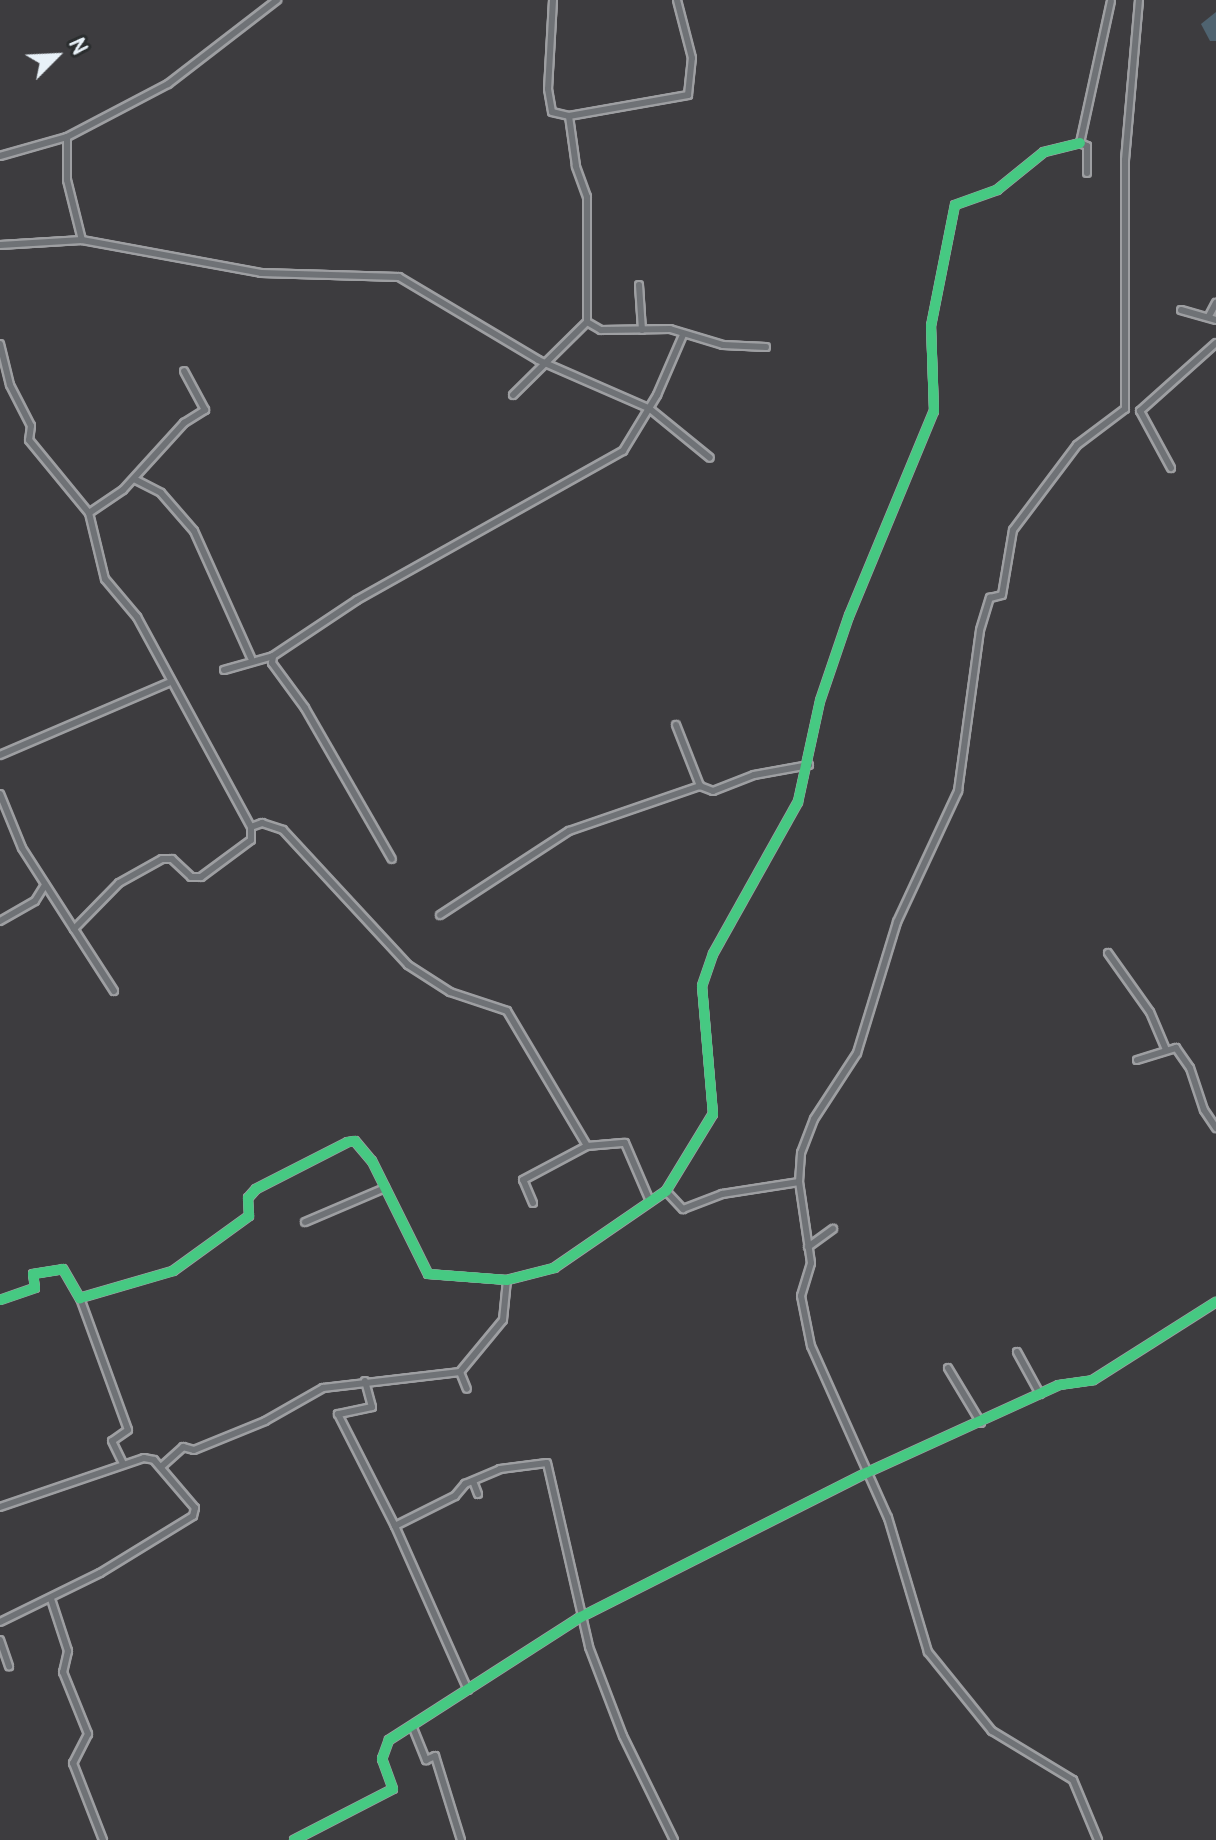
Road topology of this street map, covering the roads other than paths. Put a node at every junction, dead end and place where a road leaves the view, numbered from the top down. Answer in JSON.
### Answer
{"nodes":[{"id":1,"x":553,"y":0,"type":"edge"},
{"id":2,"x":677,"y":0,"type":"edge"},
{"id":3,"x":1139,"y":0,"type":"edge"},
{"id":4,"x":273,"y":1,"type":"edge"},
{"id":5,"x":1111,"y":1,"type":"edge"},
{"id":6,"x":569,"y":116,"type":"junction"},
{"id":7,"x":67,"y":137,"type":"junction"},
{"id":8,"x":1080,"y":143,"type":"junction"},
{"id":9,"x":0,"y":156,"type":"edge"},
{"id":10,"x":1087,"y":173,"type":"dead end"},
{"id":11,"x":82,"y":240,"type":"junction"},
{"id":12,"x":0,"y":245,"type":"edge"},
{"id":13,"x":639,"y":285,"type":"dead end"},
{"id":14,"x":1216,"y":303,"type":"edge"},
{"id":15,"x":1181,"y":310,"type":"dead end"},
{"id":16,"x":1213,"y":318,"type":"edge"},
{"id":17,"x":587,"y":322,"type":"junction"},
{"id":18,"x":642,"y":330,"type":"junction"},
{"id":19,"x":683,"y":335,"type":"junction"},
{"id":20,"x":1216,"y":343,"type":"edge"},
{"id":21,"x":0,"y":344,"type":"edge"},
{"id":22,"x":766,"y":347,"type":"dead end"},
{"id":23,"x":549,"y":364,"type":"junction"},
{"id":24,"x":184,"y":371,"type":"dead end"},
{"id":25,"x":513,"y":395,"type":"dead end"},
{"id":26,"x":650,"y":409,"type":"junction"},
{"id":27,"x":710,"y":458,"type":"dead end"},
{"id":28,"x":1171,"y":468,"type":"dead end"},
{"id":29,"x":134,"y":479,"type":"junction"},
{"id":30,"x":89,"y":513,"type":"junction"},
{"id":31,"x":273,"y":656,"type":"junction"},
{"id":32,"x":251,"y":658,"type":"junction"},
{"id":33,"x":224,"y":670,"type":"dead end"},
{"id":34,"x":168,"y":683,"type":"junction"},
{"id":35,"x":676,"y":725,"type":"dead end"},
{"id":36,"x":0,"y":755,"type":"edge"},
{"id":37,"x":809,"y":765,"type":"junction"},
{"id":38,"x":700,"y":786,"type":"junction"},
{"id":39,"x":0,"y":794,"type":"edge"},
{"id":40,"x":251,"y":827,"type":"junction"},
{"id":41,"x":392,"y":859,"type":"dead end"},
{"id":42,"x":45,"y":885,"type":"junction"},
{"id":43,"x":440,"y":915,"type":"dead end"},
{"id":44,"x":0,"y":921,"type":"edge"},
{"id":45,"x":74,"y":929,"type":"junction"},
{"id":46,"x":1108,"y":953,"type":"dead end"},
{"id":47,"x":114,"y":991,"type":"dead end"},
{"id":48,"x":1165,"y":1048,"type":"junction"},
{"id":49,"x":1137,"y":1060,"type":"dead end"},
{"id":50,"x":1216,"y":1128,"type":"edge"},
{"id":51,"x":587,"y":1146,"type":"junction"},
{"id":52,"x":799,"y":1182,"type":"junction"},
{"id":53,"x":385,"y":1188,"type":"junction"},
{"id":54,"x":666,"y":1191,"type":"junction"},
{"id":55,"x":650,"y":1201,"type":"junction"},
{"id":56,"x":533,"y":1203,"type":"dead end"},
{"id":57,"x":305,"y":1222,"type":"dead end"},
{"id":58,"x":833,"y":1229,"type":"dead end"},
{"id":59,"x":808,"y":1247,"type":"junction"},
{"id":60,"x":507,"y":1280,"type":"junction"},
{"id":61,"x":80,"y":1298,"type":"junction"},
{"id":62,"x":0,"y":1300,"type":"edge"},
{"id":63,"x":1216,"y":1302,"type":"edge"},
{"id":64,"x":1017,"y":1352,"type":"dead end"},
{"id":65,"x":948,"y":1368,"type":"dead end"},
{"id":66,"x":460,"y":1372,"type":"junction"},
{"id":67,"x":365,"y":1381,"type":"junction"},
{"id":68,"x":467,"y":1389,"type":"dead end"},
{"id":69,"x":1040,"y":1394,"type":"junction"},
{"id":70,"x":981,"y":1423,"type":"junction"},
{"id":71,"x":123,"y":1464,"type":"junction"},
{"id":72,"x":161,"y":1467,"type":"junction"},
{"id":73,"x":866,"y":1473,"type":"junction"},
{"id":74,"x":473,"y":1481,"type":"junction"},
{"id":75,"x":478,"y":1494,"type":"dead end"},
{"id":76,"x":0,"y":1507,"type":"edge"},
{"id":77,"x":395,"y":1526,"type":"junction"},
{"id":78,"x":51,"y":1599,"type":"junction"},
{"id":79,"x":579,"y":1618,"type":"junction"},
{"id":80,"x":0,"y":1622,"type":"edge"},
{"id":81,"x":0,"y":1640,"type":"edge"},
{"id":82,"x":9,"y":1666,"type":"dead end"},
{"id":83,"x":468,"y":1690,"type":"junction"},
{"id":84,"x":413,"y":1728,"type":"junction"},
{"id":85,"x":305,"y":1837,"type":"edge"},
{"id":86,"x":103,"y":1840,"type":"edge"},
{"id":87,"x":294,"y":1840,"type":"edge"},
{"id":88,"x":461,"y":1840,"type":"edge"},
{"id":89,"x":674,"y":1840,"type":"edge"},
{"id":90,"x":1098,"y":1840,"type":"edge"}],
"edges":[{"from":1,"to":6,"type":"street"},
{"from":2,"to":6,"type":"street"},
{"from":3,"to":52,"type":"street"},
{"from":4,"to":7,"type":"street"},
{"from":5,"to":8,"type":"street"},
{"from":6,"to":17,"type":"street"},
{"from":7,"to":9,"type":"street"},
{"from":7,"to":11,"type":"street"},
{"from":8,"to":10,"type":"street"},
{"from":8,"to":37,"type":"street"},
{"from":11,"to":12,"type":"street"},
{"from":11,"to":23,"type":"street"},
{"from":13,"to":18,"type":"street"},
{"from":14,"to":16,"type":"street"},
{"from":15,"to":16,"type":"street"},
{"from":17,"to":18,"type":"street"},
{"from":17,"to":23,"type":"street"},
{"from":18,"to":19,"type":"street"},
{"from":19,"to":22,"type":"street"},
{"from":19,"to":26,"type":"street"},
{"from":20,"to":28,"type":"street"},
{"from":21,"to":30,"type":"street"},
{"from":23,"to":25,"type":"street"},
{"from":23,"to":26,"type":"street"},
{"from":24,"to":29,"type":"street"},
{"from":26,"to":27,"type":"street"},
{"from":26,"to":31,"type":"street"},
{"from":29,"to":30,"type":"street"},
{"from":29,"to":32,"type":"street"},
{"from":30,"to":34,"type":"street"},
{"from":31,"to":32,"type":"street"},
{"from":31,"to":41,"type":"street"},
{"from":32,"to":33,"type":"street"},
{"from":34,"to":36,"type":"street"},
{"from":34,"to":40,"type":"street"},
{"from":35,"to":38,"type":"street"},
{"from":37,"to":38,"type":"street"},
{"from":37,"to":54,"type":"street"},
{"from":38,"to":43,"type":"street"},
{"from":39,"to":42,"type":"street"},
{"from":40,"to":45,"type":"street"},
{"from":40,"to":51,"type":"street"},
{"from":42,"to":44,"type":"street"},
{"from":42,"to":45,"type":"street"},
{"from":45,"to":47,"type":"street"},
{"from":46,"to":48,"type":"street"},
{"from":48,"to":49,"type":"street"},
{"from":48,"to":50,"type":"street"},
{"from":51,"to":55,"type":"street"},
{"from":51,"to":56,"type":"street"},
{"from":52,"to":54,"type":"street"},
{"from":52,"to":59,"type":"street"},
{"from":53,"to":57,"type":"street"},
{"from":53,"to":60,"type":"street"},
{"from":53,"to":61,"type":"street"},
{"from":54,"to":55,"type":"street"},
{"from":55,"to":60,"type":"street"},
{"from":58,"to":59,"type":"street"},
{"from":59,"to":73,"type":"street"},
{"from":60,"to":66,"type":"street"},
{"from":61,"to":62,"type":"street"},
{"from":61,"to":71,"type":"street"},
{"from":63,"to":69,"type":"street"},
{"from":64,"to":69,"type":"street"},
{"from":65,"to":70,"type":"street"},
{"from":66,"to":67,"type":"street"},
{"from":66,"to":68,"type":"street"},
{"from":67,"to":72,"type":"street"},
{"from":67,"to":77,"type":"street"},
{"from":69,"to":70,"type":"street"},
{"from":70,"to":73,"type":"street"},
{"from":71,"to":72,"type":"street"},
{"from":71,"to":76,"type":"street"},
{"from":72,"to":78,"type":"street"},
{"from":73,"to":79,"type":"street"},
{"from":73,"to":90,"type":"street"},
{"from":74,"to":75,"type":"street"},
{"from":74,"to":77,"type":"street"},
{"from":74,"to":79,"type":"street"},
{"from":77,"to":83,"type":"street"},
{"from":78,"to":80,"type":"street"},
{"from":78,"to":86,"type":"street"},
{"from":79,"to":83,"type":"street"},
{"from":79,"to":89,"type":"street"},
{"from":81,"to":82,"type":"street"},
{"from":83,"to":84,"type":"street"},
{"from":84,"to":85,"type":"street"},
{"from":84,"to":88,"type":"street"},
{"from":85,"to":87,"type":"street"}]}
